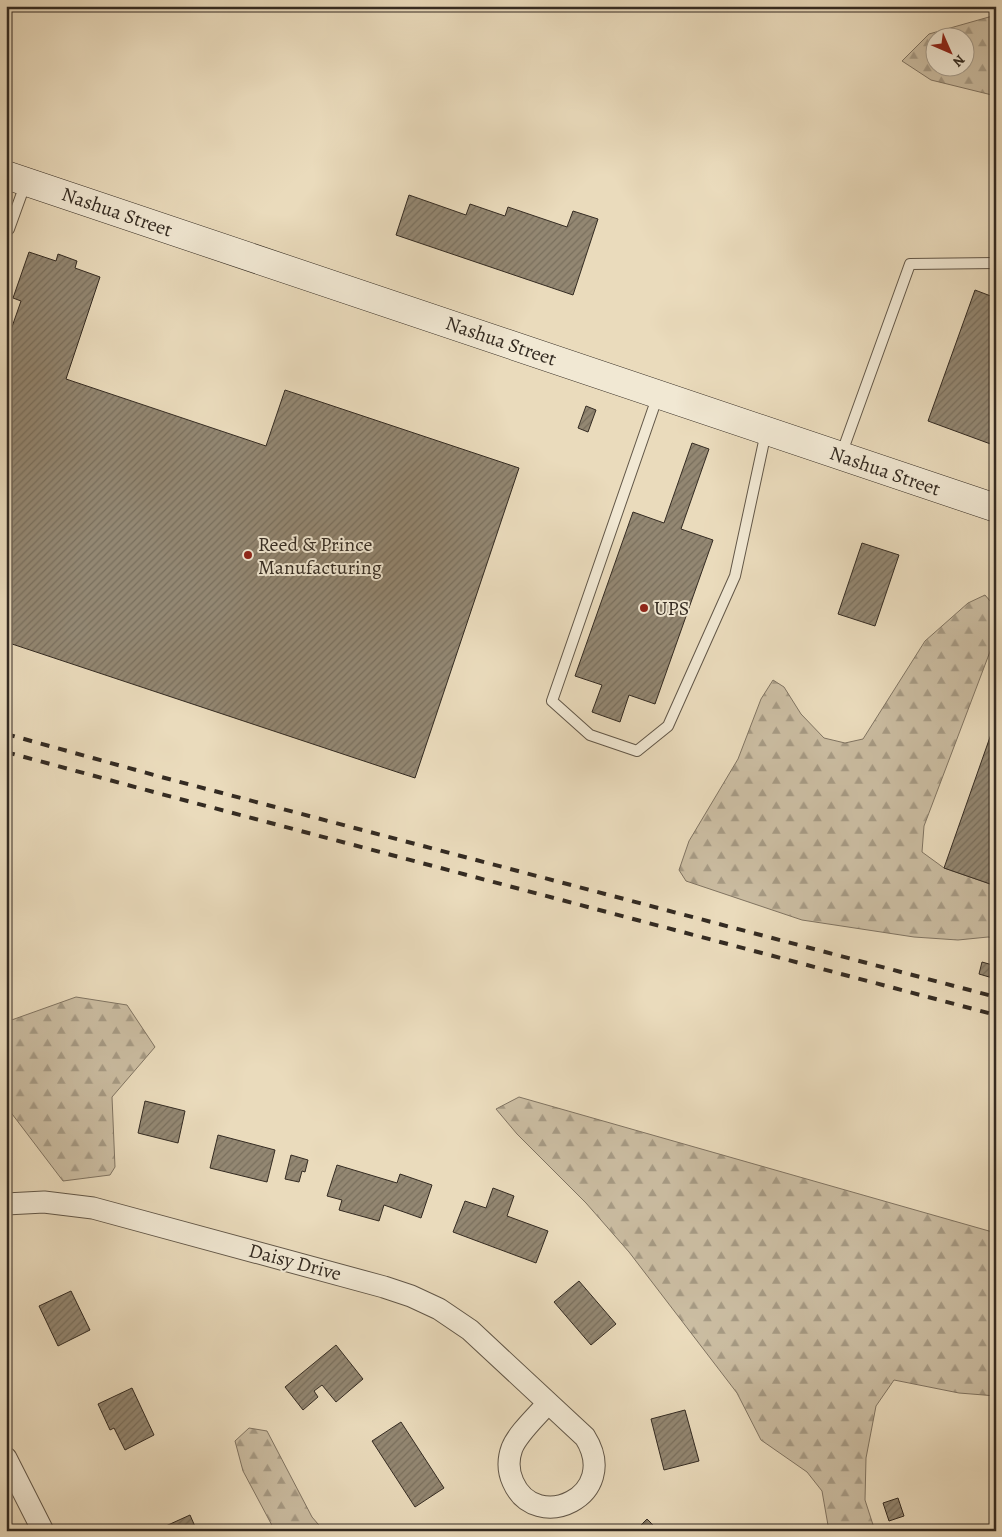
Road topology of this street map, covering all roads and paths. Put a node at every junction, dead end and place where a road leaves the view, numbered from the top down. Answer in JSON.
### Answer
{"nodes":[{"id":1,"x":16,"y":178,"type":"edge"},
{"id":2,"x":6,"y":232,"type":"edge"},
{"id":3,"x":996,"y":263,"type":"edge"},
{"id":4,"x":658,"y":394,"type":"junction"},
{"id":5,"x":766,"y":431,"type":"junction"},
{"id":6,"x":840,"y":456,"type":"junction"},
{"id":7,"x":996,"y":508,"type":"edge"},
{"id":8,"x":6,"y":1204,"type":"edge"},
{"id":9,"x":548,"y":1403,"type":"junction"},
{"id":10,"x":6,"y":1458,"type":"edge"},
{"id":11,"x":43,"y":1531,"type":"edge"}],
"edges":[{"from":1,"to":2,"type":"lane"},
{"from":1,"to":4,"type":"main road","name":"Nashua Street"},
{"from":3,"to":6,"type":"lane"},
{"from":4,"to":5,"type":"main road","name":"Nashua Street"},
{"from":4,"to":5,"type":"lane"},
{"from":5,"to":6,"type":"main road","name":"Nashua Street"},
{"from":6,"to":7,"type":"main road","name":"Nashua Street"},
{"from":8,"to":9,"type":"street","name":"Daisy Drive"},
{"from":9,"to":9,"type":"street","name":"Daisy Drive"},
{"from":10,"to":11,"type":"street"}]}
